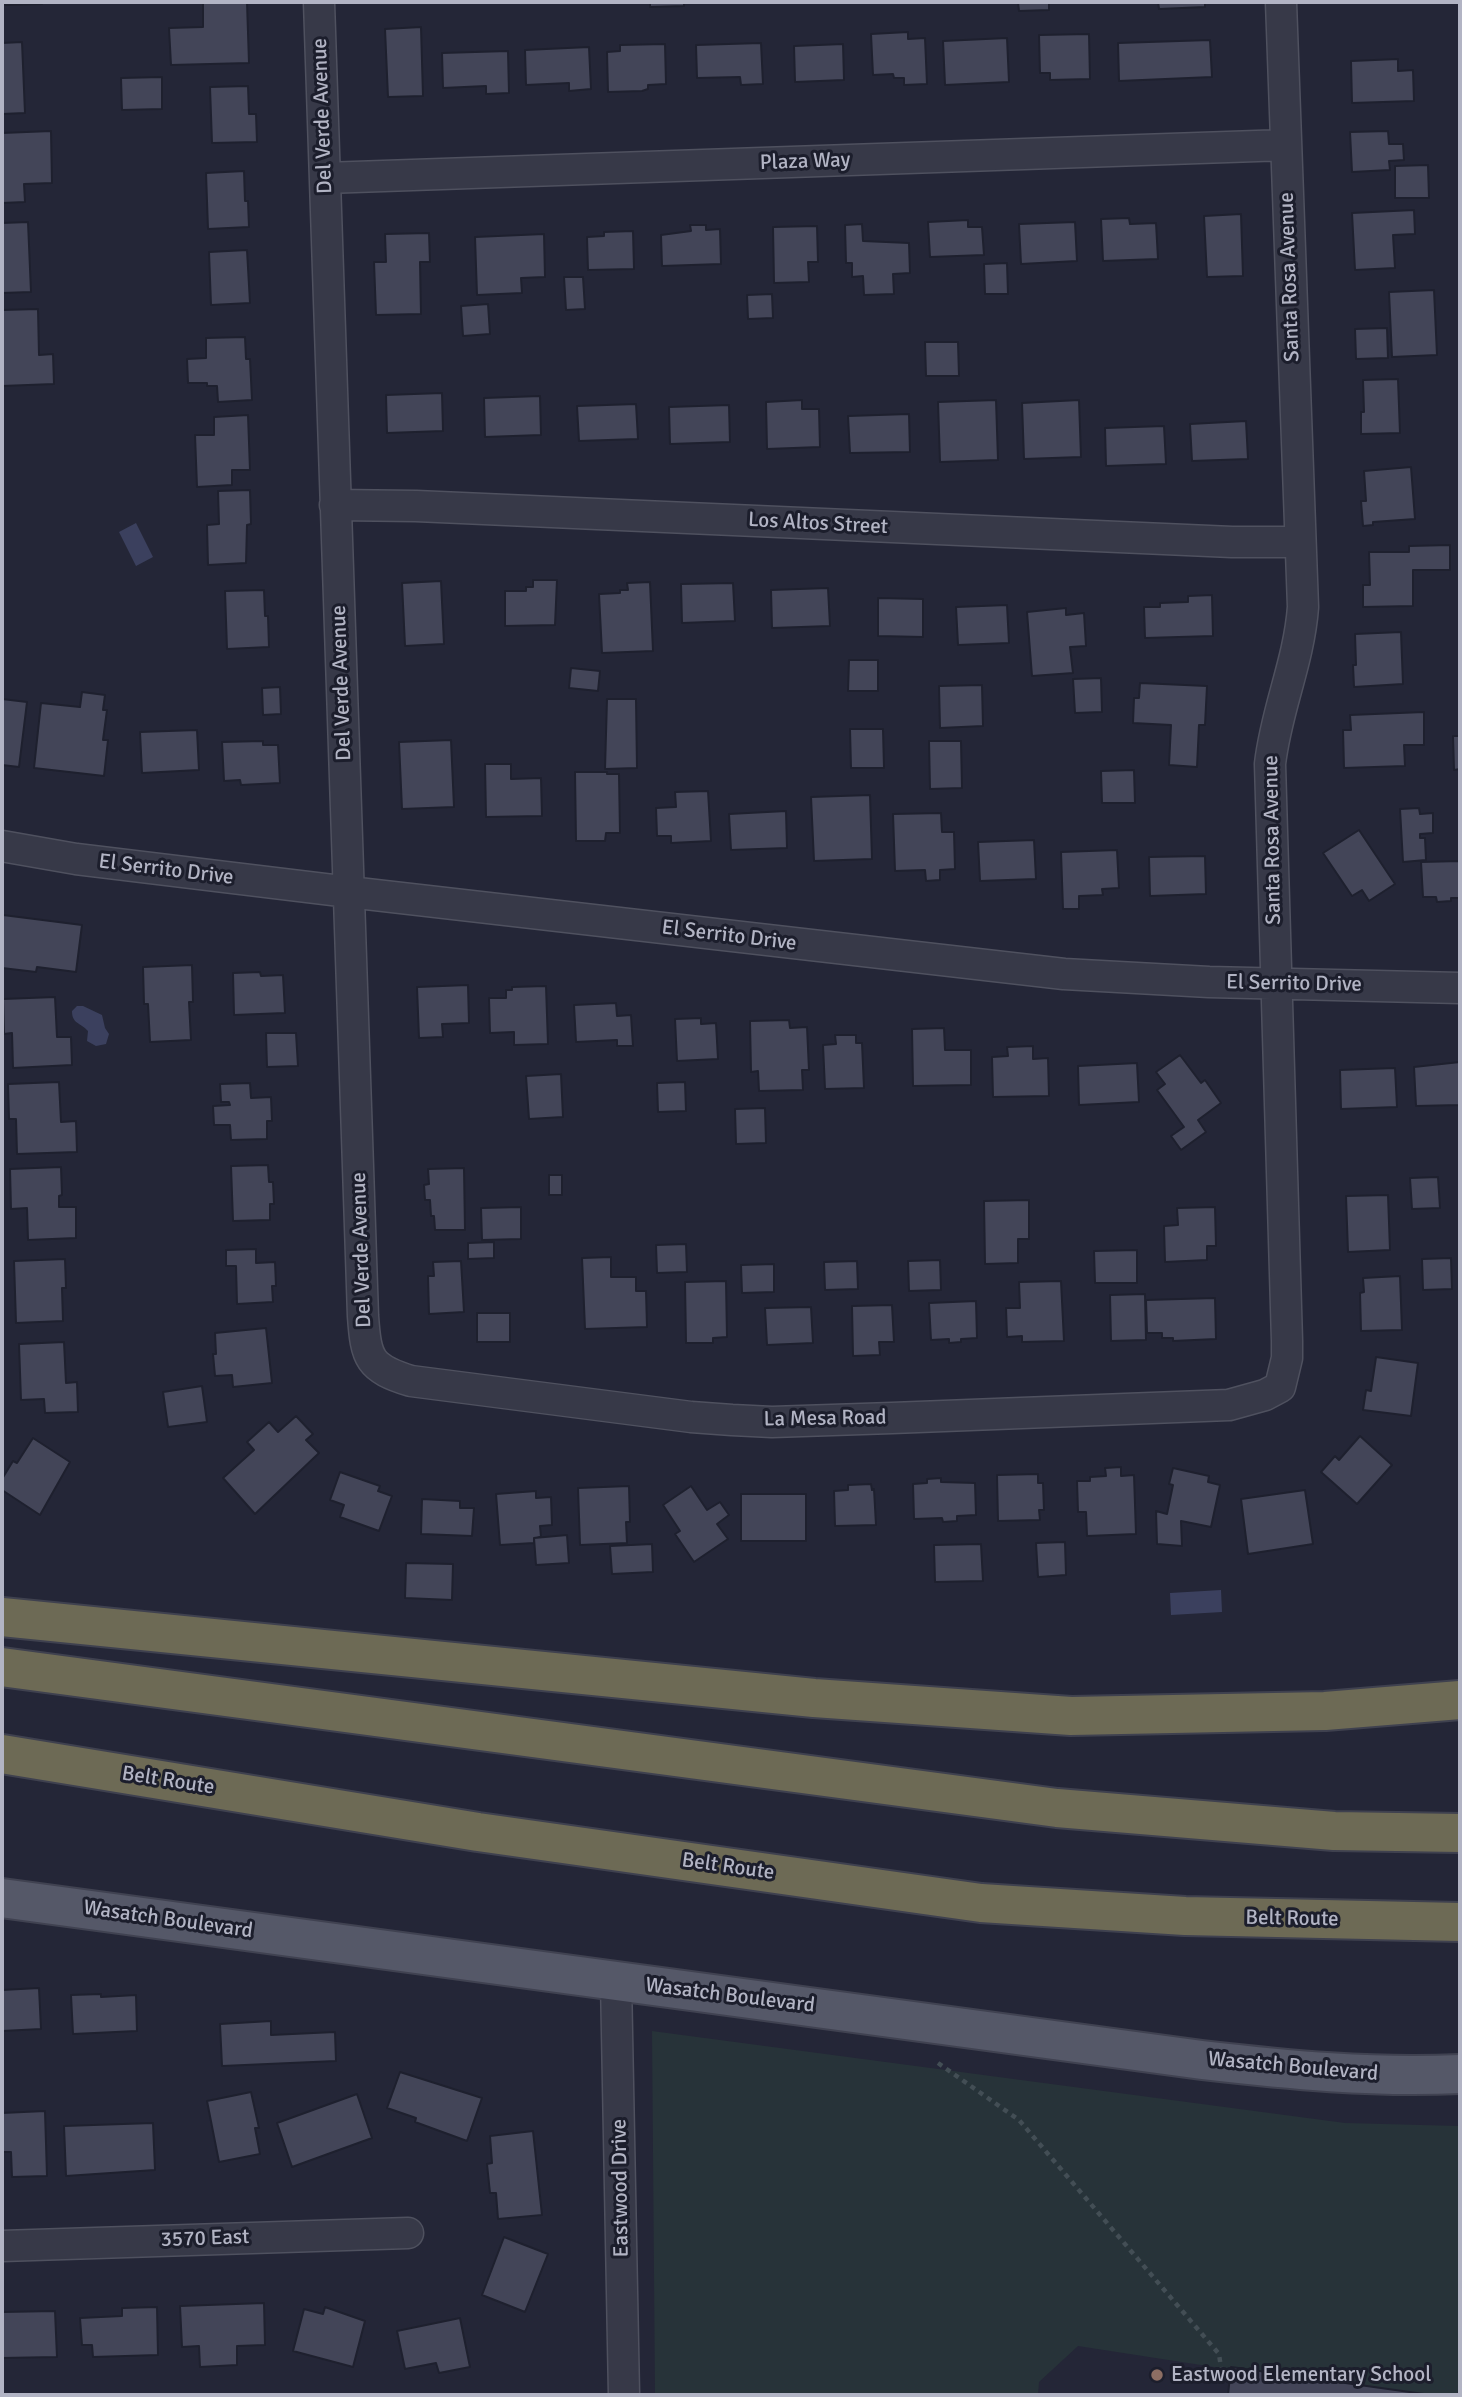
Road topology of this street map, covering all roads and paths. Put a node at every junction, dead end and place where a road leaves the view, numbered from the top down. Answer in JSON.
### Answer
{"nodes":[{"id":1,"x":319,"y":2,"type":"edge"},
{"id":2,"x":1281,"y":2,"type":"edge"},
{"id":3,"x":1286,"y":145,"type":"junction"},
{"id":4,"x":325,"y":178,"type":"junction"},
{"id":5,"x":335,"y":505,"type":"junction"},
{"id":6,"x":1300,"y":542,"type":"junction"},
{"id":7,"x":2,"y":846,"type":"edge"},
{"id":8,"x":349,"y":892,"type":"junction"},
{"id":9,"x":1276,"y":983,"type":"junction"},
{"id":10,"x":1460,"y":988,"type":"edge"},
{"id":11,"x":372,"y":1363,"type":"joint"},
{"id":12,"x":1280,"y":1387,"type":"joint"},
{"id":13,"x":2,"y":1617,"type":"edge"},
{"id":14,"x":2,"y":1667,"type":"edge"},
{"id":15,"x":1460,"y":1700,"type":"edge"},
{"id":16,"x":2,"y":1754,"type":"edge"},
{"id":17,"x":1460,"y":1833,"type":"edge"},
{"id":18,"x":2,"y":1898,"type":"edge"},
{"id":19,"x":1460,"y":1922,"type":"edge"},
{"id":20,"x":616,"y":1981,"type":"junction"},
{"id":21,"x":938,"y":2063,"type":"dead end"},
{"id":22,"x":1460,"y":2074,"type":"edge"},
{"id":23,"x":408,"y":2233,"type":"dead end"},
{"id":24,"x":2,"y":2246,"type":"edge"},
{"id":25,"x":1221,"y":2368,"type":"dead end"},
{"id":26,"x":624,"y":2395,"type":"edge"}],
"edges":[{"from":1,"to":4,"type":"street","name":"Del Verde Avenue"},
{"from":2,"to":3,"type":"street","name":"Santa Rosa Avenue"},
{"from":3,"to":4,"type":"street","name":"Plaza Way"},
{"from":3,"to":6,"type":"street","name":"Santa Rosa Avenue"},
{"from":4,"to":5,"type":"street","name":"Del Verde Avenue"},
{"from":5,"to":6,"type":"street","name":"Los Altos Street"},
{"from":5,"to":8,"type":"street","name":"Del Verde Avenue"},
{"from":6,"to":9,"type":"street","name":"Santa Rosa Avenue"},
{"from":7,"to":8,"type":"street","name":"El Serrito Drive"},
{"from":8,"to":9,"type":"street","name":"El Serrito Drive"},
{"from":8,"to":11,"type":"street","name":"Del Verde Avenue"},
{"from":9,"to":10,"type":"street","name":"El Serrito Drive"},
{"from":9,"to":12,"type":"street","name":"Santa Rosa Avenue"},
{"from":11,"to":12,"type":"street","name":"La Mesa Road"},
{"from":13,"to":15,"type":"highway"},
{"from":14,"to":17,"type":"highway"},
{"from":16,"to":19,"type":"highway","name":"Belt Route"},
{"from":18,"to":20,"type":"main road","name":"Wasatch Boulevard"},
{"from":20,"to":22,"type":"main road","name":"Wasatch Boulevard"},
{"from":20,"to":26,"type":"street","name":"Eastwood Drive"},
{"from":21,"to":25,"type":"path"},
{"from":23,"to":24,"type":"street","name":"3570 East"}]}
